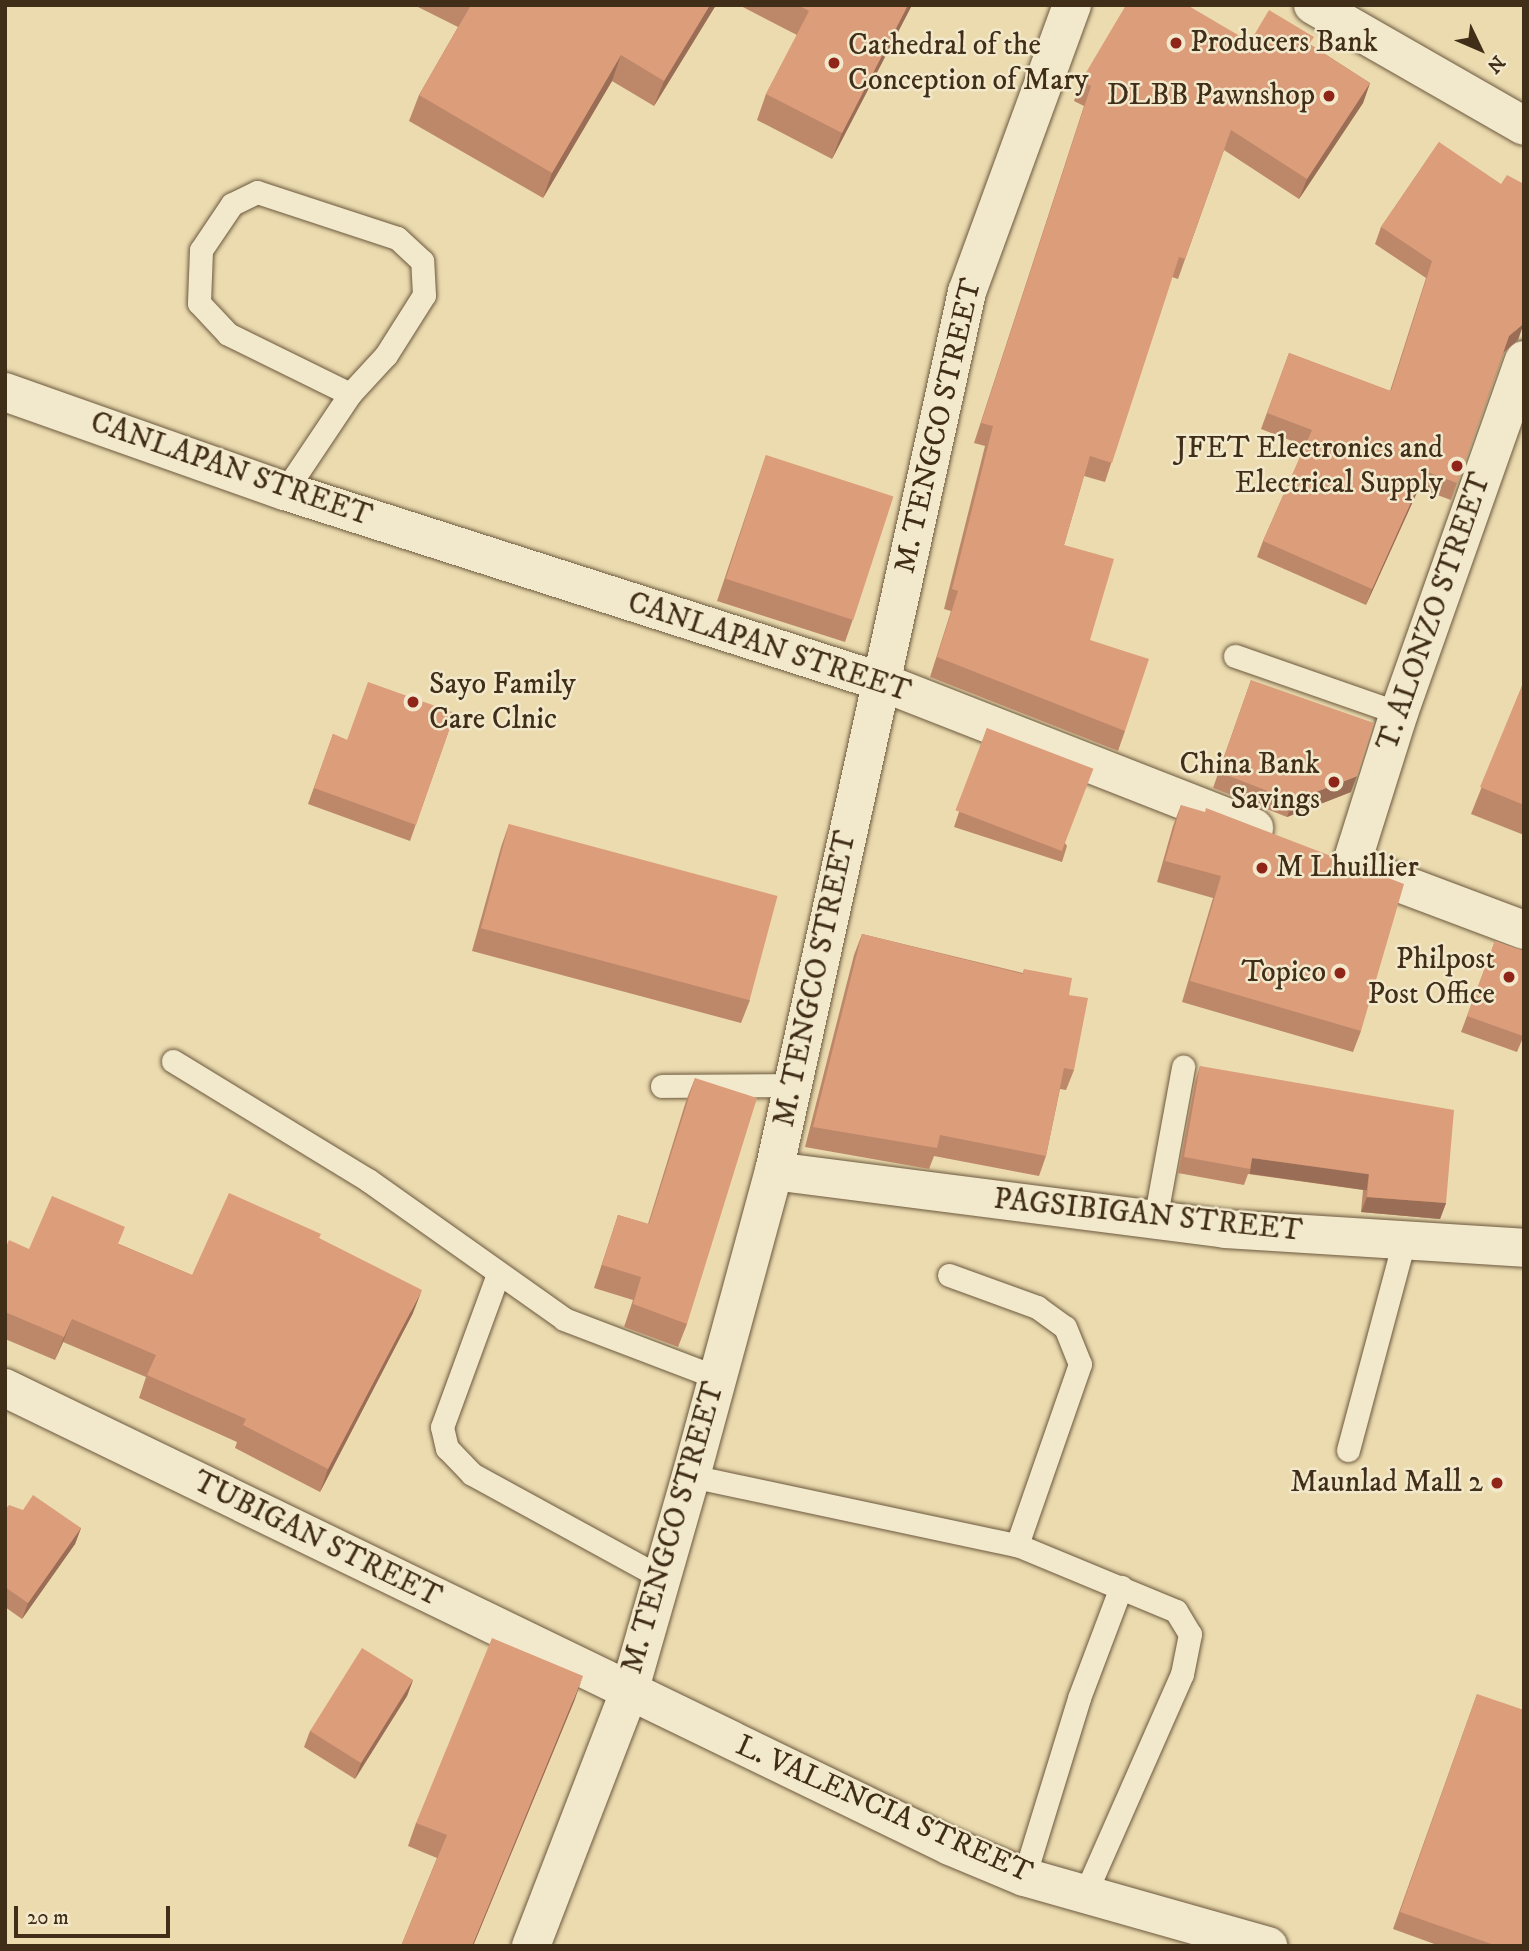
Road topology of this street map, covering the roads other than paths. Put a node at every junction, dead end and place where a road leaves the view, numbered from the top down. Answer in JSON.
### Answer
{"nodes":[{"id":1,"x":1072,"y":5,"type":"edge"},
{"id":2,"x":1313,"y":5,"type":"edge"},
{"id":3,"x":1524,"y":126,"type":"edge"},
{"id":4,"x":1524,"y":360,"type":"edge"},
{"id":5,"x":5,"y":392,"type":"edge"},
{"id":6,"x":350,"y":394,"type":"junction"},
{"id":7,"x":285,"y":492,"type":"junction"},
{"id":8,"x":1235,"y":656,"type":"dead end"},
{"id":9,"x":879,"y":681,"type":"junction"},
{"id":10,"x":1399,"y":713,"type":"junction"},
{"id":11,"x":1351,"y":865,"type":"junction"},
{"id":12,"x":1524,"y":930,"type":"edge"},
{"id":13,"x":173,"y":1061,"type":"dead end"},
{"id":14,"x":1183,"y":1067,"type":"dead end"},
{"id":15,"x":794,"y":1085,"type":"junction"},
{"id":16,"x":662,"y":1086,"type":"dead end"},
{"id":17,"x":774,"y":1171,"type":"junction"},
{"id":18,"x":1156,"y":1220,"type":"junction"},
{"id":19,"x":1404,"y":1241,"type":"junction"},
{"id":20,"x":1524,"y":1248,"type":"edge"},
{"id":21,"x":498,"y":1274,"type":"junction"},
{"id":22,"x":950,"y":1275,"type":"dead end"},
{"id":23,"x":716,"y":1377,"type":"junction"},
{"id":24,"x":5,"y":1388,"type":"edge"},
{"id":25,"x":1348,"y":1450,"type":"dead end"},
{"id":26,"x":691,"y":1476,"type":"junction"},
{"id":27,"x":1017,"y":1545,"type":"junction"},
{"id":28,"x":662,"y":1578,"type":"junction"},
{"id":29,"x":1121,"y":1587,"type":"junction"},
{"id":30,"x":629,"y":1692,"type":"junction"},
{"id":31,"x":1024,"y":1877,"type":"junction"},
{"id":32,"x":1085,"y":1894,"type":"junction"},
{"id":33,"x":531,"y":1946,"type":"edge"},
{"id":34,"x":1268,"y":1946,"type":"edge"}],
"edges":[{"from":1,"to":9,"type":"street","name":"M. TENGCO STREET"},
{"from":2,"to":3,"type":"street"},
{"from":4,"to":10,"type":"street","name":"T. ALONZO STREET"},
{"from":5,"to":7,"type":"street","name":"CANLAPAN STREET"},
{"from":6,"to":6,"type":"lane"},
{"from":6,"to":7,"type":"lane"},
{"from":7,"to":9,"type":"street","name":"CANLAPAN STREET"},
{"from":8,"to":10,"type":"lane"},
{"from":9,"to":11,"type":"street","name":"CANLAPAN STREET"},
{"from":9,"to":15,"type":"street","name":"M. TENGCO STREET"},
{"from":10,"to":11,"type":"street","name":"T. ALONZO STREET"},
{"from":11,"to":12,"type":"street","name":"CANLAPAN STREET"},
{"from":13,"to":21,"type":"lane"},
{"from":14,"to":18,"type":"lane"},
{"from":15,"to":16,"type":"lane"},
{"from":15,"to":17,"type":"street","name":"M. TENGCO STREET"},
{"from":17,"to":18,"type":"street","name":"PAGSIBIGAN STREET"},
{"from":17,"to":23,"type":"street","name":"M. TENGCO STREET"},
{"from":18,"to":19,"type":"street","name":"PAGSIBIGAN STREET"},
{"from":19,"to":20,"type":"street","name":"PAGSIBIGAN STREET"},
{"from":19,"to":25,"type":"lane"},
{"from":21,"to":23,"type":"lane"},
{"from":21,"to":28,"type":"lane"},
{"from":22,"to":27,"type":"lane"},
{"from":23,"to":26,"type":"street","name":"M. TENGCO STREET"},
{"from":24,"to":30,"type":"street","name":"TUBIGAN STREET"},
{"from":26,"to":27,"type":"lane"},
{"from":26,"to":28,"type":"street","name":"M. TENGCO STREET"},
{"from":27,"to":29,"type":"lane"},
{"from":28,"to":30,"type":"street","name":"M. TENGCO STREET"},
{"from":29,"to":31,"type":"lane"},
{"from":29,"to":32,"type":"lane"},
{"from":30,"to":31,"type":"street","name":"L. VALENCIA STREET"},
{"from":30,"to":33,"type":"street","name":"M. TENGCO STREET"},
{"from":31,"to":32,"type":"street","name":"L. VALENCIA STREET"},
{"from":32,"to":34,"type":"street","name":"L. VALENCIA STREET"}]}
